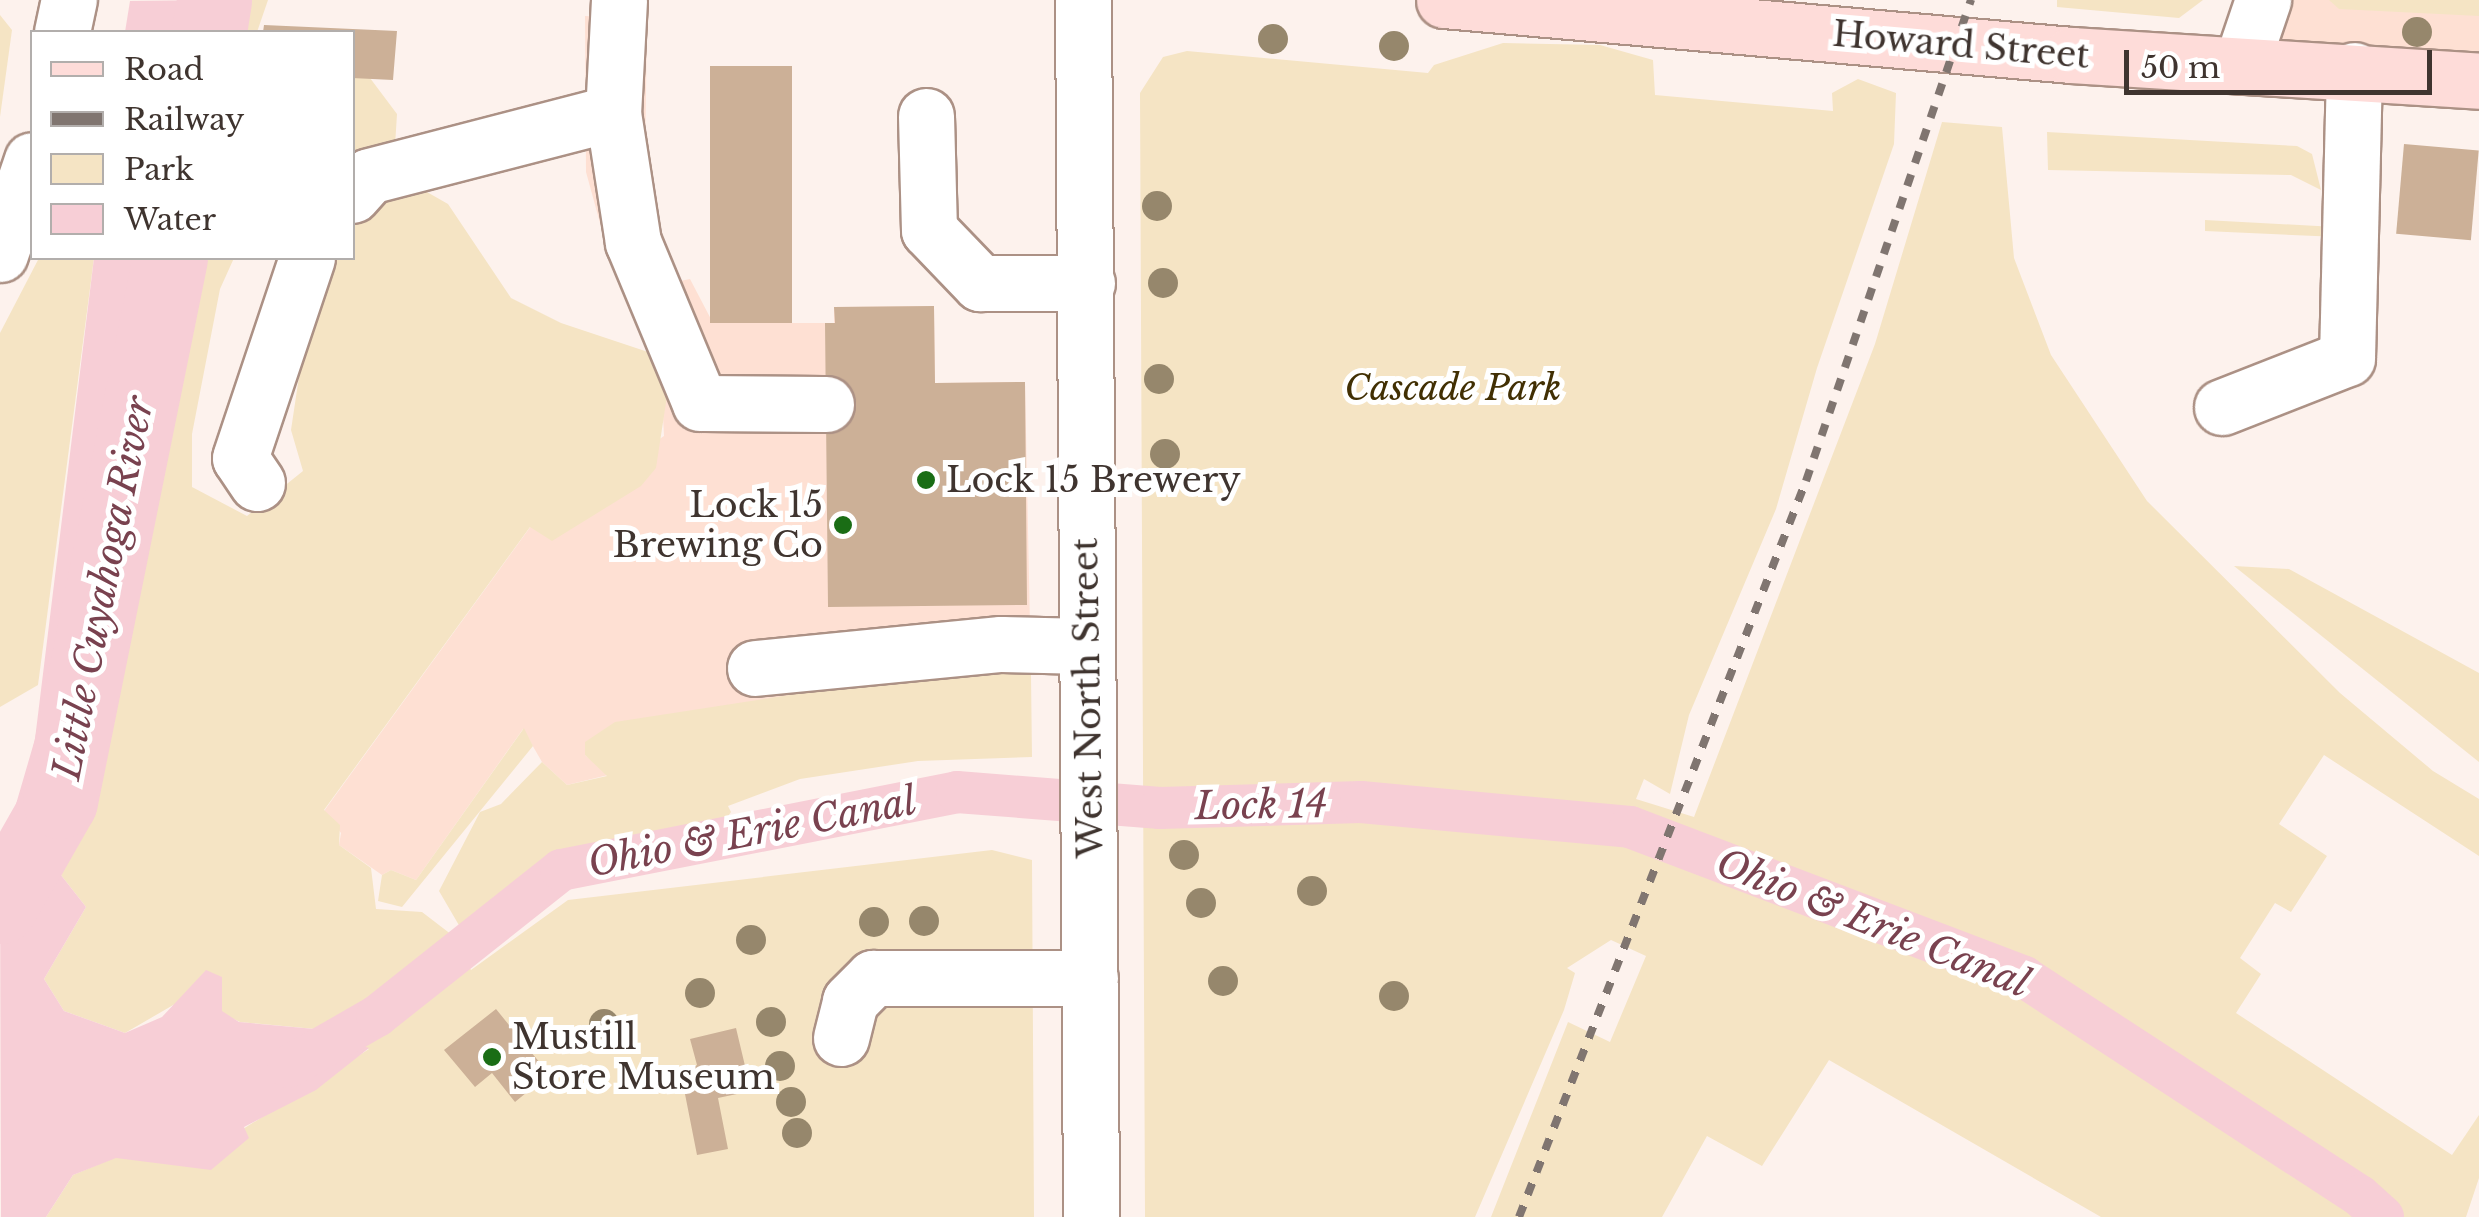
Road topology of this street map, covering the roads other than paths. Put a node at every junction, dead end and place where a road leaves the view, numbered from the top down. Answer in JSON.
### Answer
{"nodes":[{"id":1,"x":69,"y":0,"type":"edge"},
{"id":2,"x":618,"y":0,"type":"edge"},
{"id":3,"x":1084,"y":0,"type":"edge"},
{"id":4,"x":1444,"y":0,"type":"edge"},
{"id":5,"x":2263,"y":0,"type":"edge"},
{"id":6,"x":62,"y":30,"type":"edge"},
{"id":7,"x":2242,"y":65,"type":"junction"},
{"id":8,"x":2354,"y":70,"type":"junction"},
{"id":9,"x":2479,"y":81,"type":"edge"},
{"id":10,"x":612,"y":113,"type":"junction"},
{"id":11,"x":926,"y":116,"type":"dead end"},
{"id":12,"x":30,"y":166,"type":"edge"},
{"id":13,"x":355,"y":192,"type":"edge"},
{"id":14,"x":0,"y":254,"type":"edge"},
{"id":15,"x":307,"y":260,"type":"edge"},
{"id":16,"x":1087,"y":283,"type":"junction"},
{"id":17,"x":826,"y":404,"type":"dead end"},
{"id":18,"x":2222,"y":407,"type":"dead end"},
{"id":19,"x":256,"y":484,"type":"dead end"},
{"id":20,"x":1086,"y":646,"type":"junction"},
{"id":21,"x":756,"y":668,"type":"dead end"},
{"id":22,"x":1090,"y":978,"type":"junction"},
{"id":23,"x":842,"y":1038,"type":"dead end"},
{"id":24,"x":1091,"y":1217,"type":"edge"}],
"edges":[{"from":1,"to":6,"type":"street"},
{"from":2,"to":10,"type":"street"},
{"from":3,"to":16,"type":"street","name":"West North Street"},
{"from":4,"to":7,"type":"main road","name":"Howard Street"},
{"from":5,"to":7,"type":"street"},
{"from":7,"to":8,"type":"main road","name":"Howard Street"},
{"from":8,"to":9,"type":"main road","name":"Howard Street"},
{"from":8,"to":18,"type":"street"},
{"from":10,"to":13,"type":"street"},
{"from":10,"to":17,"type":"street"},
{"from":11,"to":16,"type":"street"},
{"from":12,"to":14,"type":"street"},
{"from":15,"to":19,"type":"street"},
{"from":16,"to":20,"type":"street","name":"West North Street"},
{"from":20,"to":21,"type":"street"},
{"from":20,"to":22,"type":"street","name":"West North Street"},
{"from":22,"to":23,"type":"street"},
{"from":22,"to":24,"type":"street","name":"West North Street"}]}
